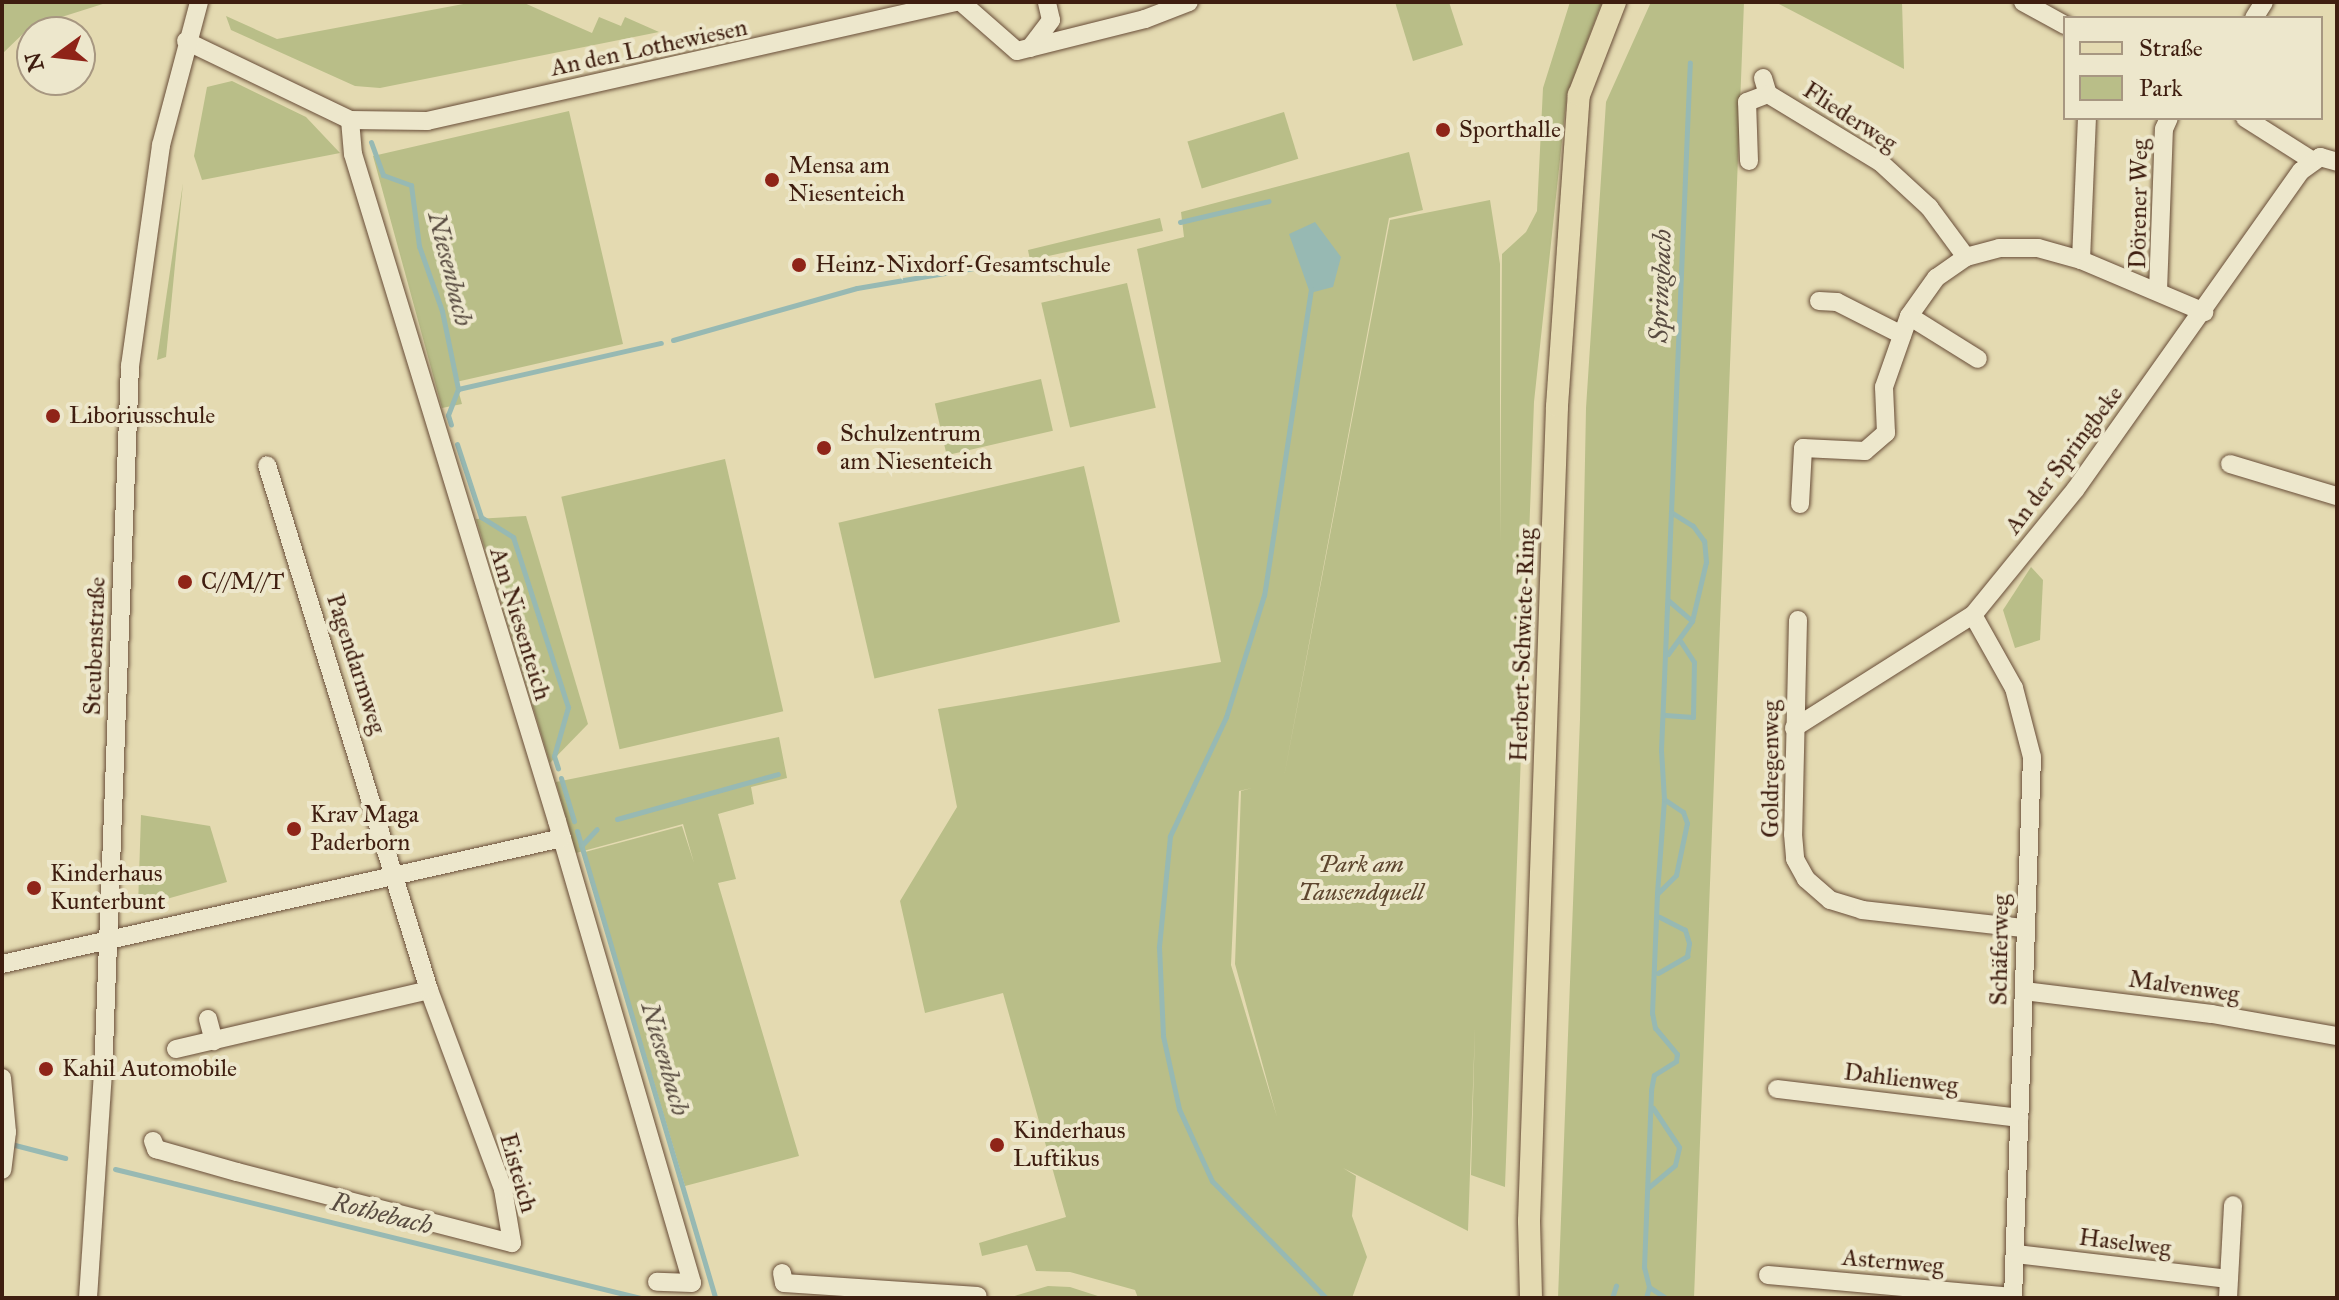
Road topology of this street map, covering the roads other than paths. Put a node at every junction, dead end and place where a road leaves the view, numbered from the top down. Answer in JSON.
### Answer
{"nodes":[{"id":1,"x":199,"y":2,"type":"edge"},
{"id":2,"x":958,"y":2,"type":"edge"},
{"id":3,"x":1047,"y":2,"type":"edge"},
{"id":4,"x":1189,"y":2,"type":"edge"},
{"id":5,"x":1615,"y":2,"type":"edge"},
{"id":6,"x":2023,"y":2,"type":"edge"},
{"id":7,"x":2059,"y":14,"type":"edge"},
{"id":8,"x":186,"y":41,"type":"junction"},
{"id":9,"x":1028,"y":49,"type":"junction"},
{"id":10,"x":350,"y":120,"type":"junction"},
{"id":11,"x":2087,"y":120,"type":"edge"},
{"id":12,"x":2168,"y":120,"type":"edge"},
{"id":13,"x":2248,"y":120,"type":"edge"},
{"id":14,"x":1749,"y":161,"type":"dead end"},
{"id":15,"x":2313,"y":161,"type":"junction"},
{"id":16,"x":2337,"y":162,"type":"edge"},
{"id":17,"x":1966,"y":257,"type":"junction"},
{"id":18,"x":2081,"y":260,"type":"junction"},
{"id":19,"x":2158,"y":291,"type":"junction"},
{"id":20,"x":1819,"y":301,"type":"dead end"},
{"id":21,"x":2204,"y":312,"type":"junction"},
{"id":22,"x":1909,"y":316,"type":"junction"},
{"id":23,"x":1902,"y":335,"type":"junction"},
{"id":24,"x":1978,"y":359,"type":"dead end"},
{"id":25,"x":2230,"y":464,"type":"dead end"},
{"id":26,"x":267,"y":465,"type":"dead end"},
{"id":27,"x":2337,"y":496,"type":"edge"},
{"id":28,"x":1800,"y":504,"type":"dead end"},
{"id":29,"x":1973,"y":615,"type":"junction"},
{"id":30,"x":1798,"y":620,"type":"dead end"},
{"id":31,"x":1794,"y":728,"type":"junction"},
{"id":32,"x":562,"y":838,"type":"junction"},
{"id":33,"x":394,"y":878,"type":"junction"},
{"id":34,"x":2023,"y":928,"type":"junction"},
{"id":35,"x":109,"y":943,"type":"junction"},
{"id":36,"x":2,"y":964,"type":"edge"},
{"id":37,"x":429,"y":990,"type":"junction"},
{"id":38,"x":2024,"y":991,"type":"junction"},
{"id":39,"x":208,"y":1019,"type":"dead end"},
{"id":40,"x":2337,"y":1036,"type":"edge"},
{"id":41,"x":214,"y":1041,"type":"junction"},
{"id":42,"x":176,"y":1049,"type":"dead end"},
{"id":43,"x":2,"y":1078,"type":"edge"},
{"id":44,"x":1777,"y":1089,"type":"dead end"},
{"id":45,"x":2019,"y":1118,"type":"junction"},
{"id":46,"x":153,"y":1141,"type":"dead end"},
{"id":47,"x":3,"y":1157,"type":"edge"},
{"id":48,"x":2233,"y":1205,"type":"dead end"},
{"id":49,"x":2016,"y":1254,"type":"junction"},
{"id":50,"x":782,"y":1273,"type":"dead end"},
{"id":51,"x":1768,"y":1275,"type":"dead end"},
{"id":52,"x":657,"y":1282,"type":"dead end"},
{"id":53,"x":2228,"y":1288,"type":"edge"},
{"id":54,"x":978,"y":1296,"type":"dead end"},
{"id":55,"x":2013,"y":1297,"type":"edge"},
{"id":56,"x":88,"y":1298,"type":"edge"},
{"id":57,"x":1531,"y":1298,"type":"edge"}],
"edges":[{"from":1,"to":8,"type":"street","name":"Steubenstraße"},
{"from":2,"to":9,"type":"street","name":"An den Lothewiesen"},
{"from":2,"to":10,"type":"street","name":"An den Lothewiesen"},
{"from":3,"to":9,"type":"street"},
{"from":4,"to":9,"type":"street"},
{"from":5,"to":57,"type":"main road","name":"Herbert-Schwiete-Ring"},
{"from":6,"to":7,"type":"street"},
{"from":8,"to":10,"type":"street"},
{"from":8,"to":35,"type":"street","name":"Steubenstraße"},
{"from":10,"to":32,"type":"street","name":"Am Niesenteich"},
{"from":11,"to":18,"type":"street"},
{"from":12,"to":19,"type":"street","name":"Dörener Weg"},
{"from":13,"to":15,"type":"street"},
{"from":14,"to":17,"type":"street","name":"Fliederweg"},
{"from":15,"to":16,"type":"street"},
{"from":15,"to":21,"type":"street","name":"An der Springbeke"},
{"from":17,"to":18,"type":"street"},
{"from":17,"to":22,"type":"street"},
{"from":18,"to":19,"type":"street"},
{"from":19,"to":21,"type":"street"},
{"from":20,"to":23,"type":"street"},
{"from":21,"to":29,"type":"street","name":"An der Springbeke"},
{"from":22,"to":23,"type":"street"},
{"from":22,"to":24,"type":"street"},
{"from":23,"to":28,"type":"street"},
{"from":25,"to":27,"type":"street"},
{"from":26,"to":33,"type":"street","name":"Pagendarmweg"},
{"from":29,"to":31,"type":"street","name":"An der Springbeke"},
{"from":29,"to":34,"type":"street","name":"Schäferweg"},
{"from":30,"to":31,"type":"street","name":"Goldregenweg"},
{"from":31,"to":34,"type":"street","name":"Goldregenweg"},
{"from":32,"to":33,"type":"street"},
{"from":32,"to":52,"type":"street","name":"Am Niesenteich"},
{"from":33,"to":35,"type":"street"},
{"from":33,"to":37,"type":"street","name":"Eisteich"},
{"from":34,"to":38,"type":"street","name":"Schäferweg"},
{"from":35,"to":36,"type":"street"},
{"from":35,"to":56,"type":"street","name":"Steubenstraße"},
{"from":37,"to":41,"type":"street"},
{"from":37,"to":46,"type":"street","name":"Eisteich"},
{"from":38,"to":40,"type":"street","name":"Malvenweg"},
{"from":38,"to":45,"type":"street","name":"Schäferweg"},
{"from":39,"to":41,"type":"street"},
{"from":41,"to":42,"type":"street"},
{"from":43,"to":47,"type":"street"},
{"from":44,"to":45,"type":"street","name":"Dahlienweg"},
{"from":45,"to":49,"type":"street","name":"Schäferweg"},
{"from":48,"to":53,"type":"street","name":"Haselweg"},
{"from":49,"to":53,"type":"street","name":"Haselweg"},
{"from":49,"to":55,"type":"street","name":"Schäferweg"},
{"from":50,"to":54,"type":"street"},
{"from":51,"to":55,"type":"street","name":"Asternweg"}]}
